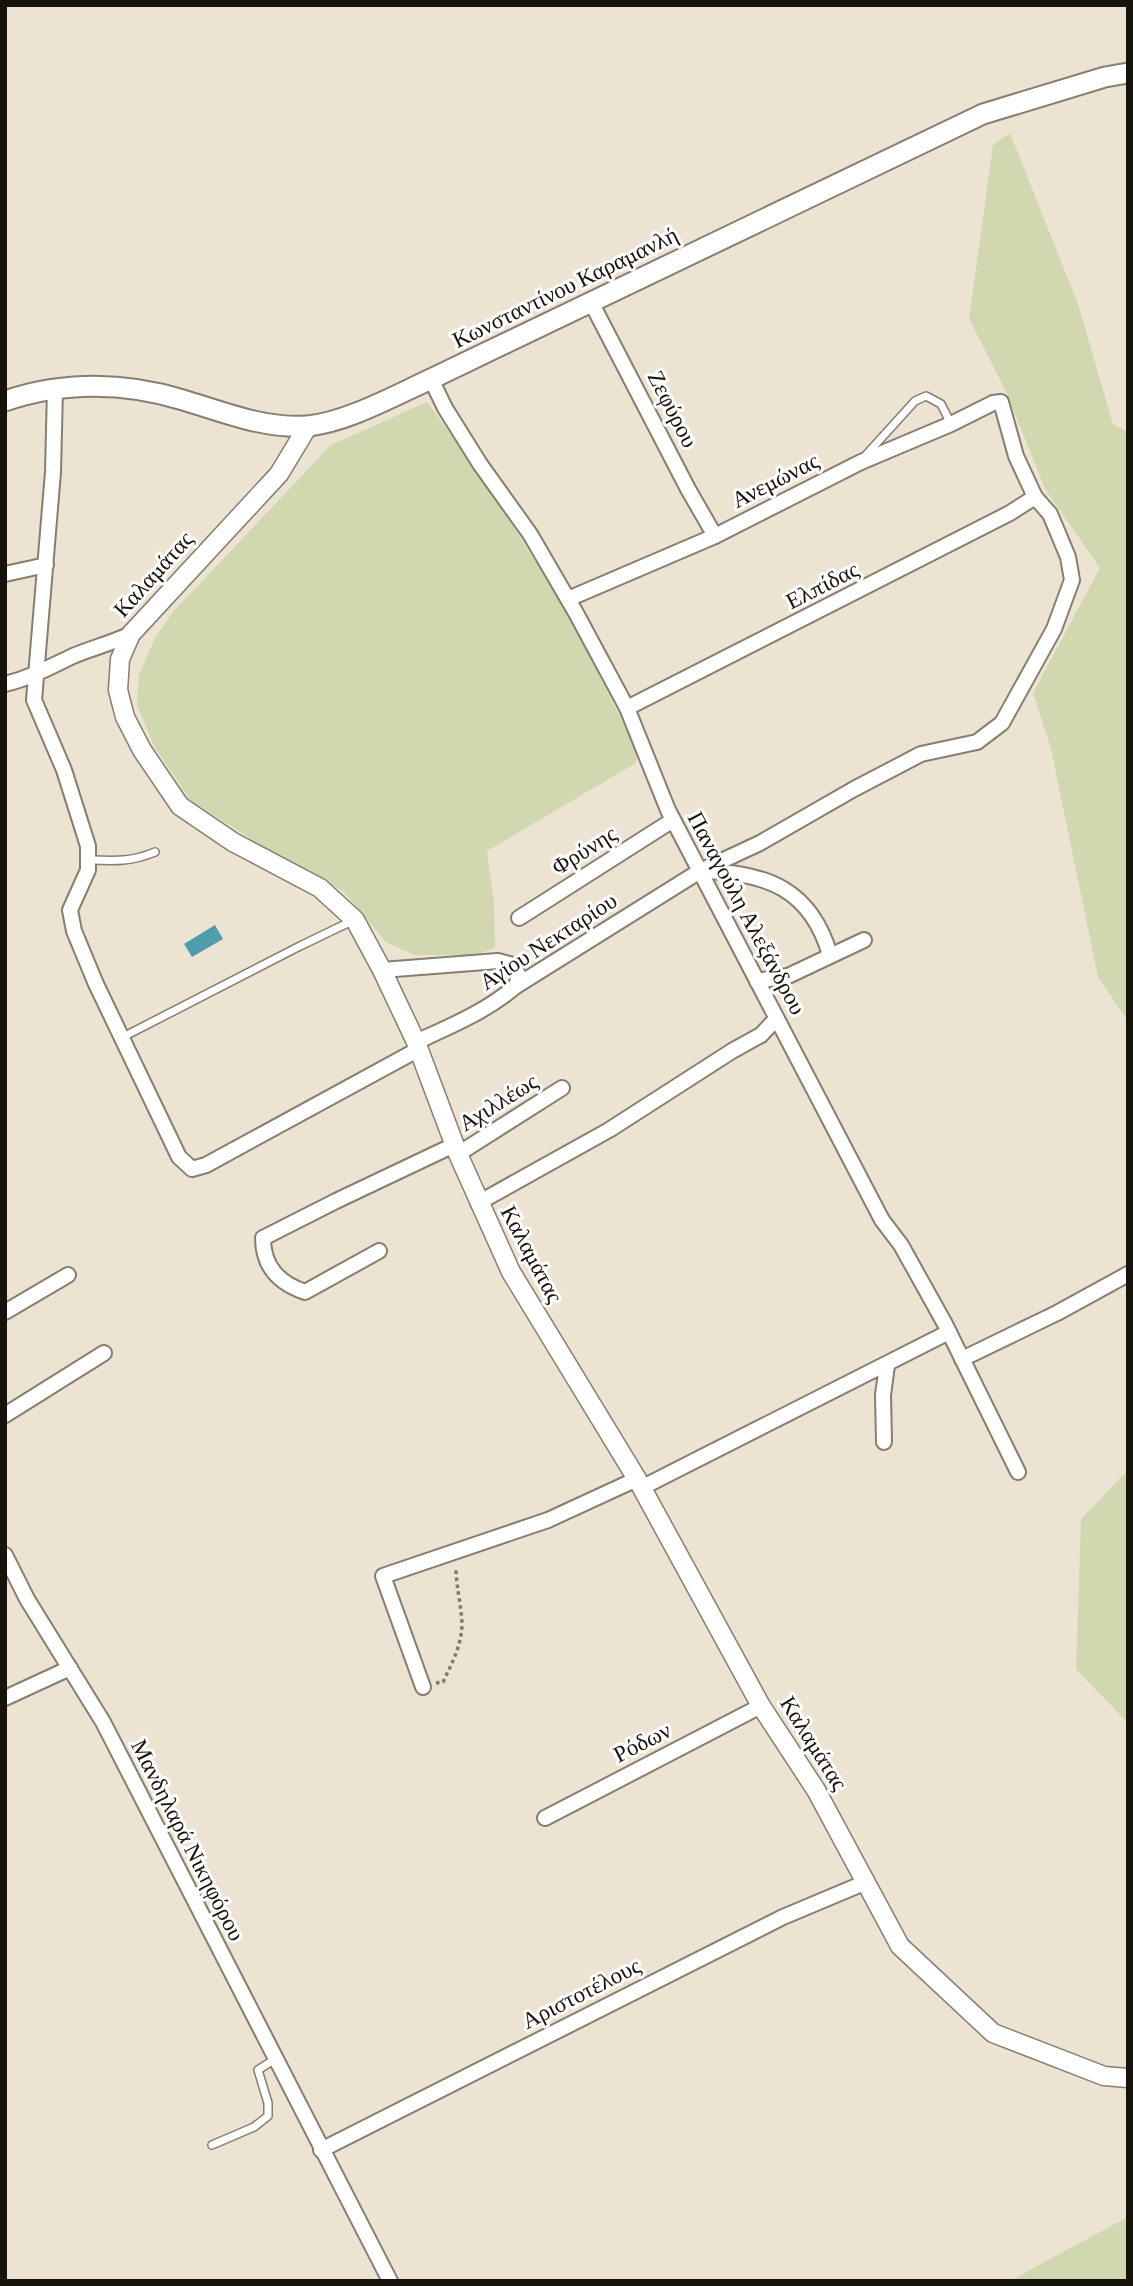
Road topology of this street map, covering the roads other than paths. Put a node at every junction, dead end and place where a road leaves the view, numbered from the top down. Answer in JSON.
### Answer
{"nodes":[{"id":1,"x":1128,"y":73,"type":"edge"},
{"id":2,"x":591,"y":302,"type":"junction"},
{"id":3,"x":431,"y":379,"type":"junction"},
{"id":4,"x":55,"y":389,"type":"junction"},
{"id":5,"x":5,"y":401,"type":"edge"},
{"id":6,"x":1001,"y":402,"type":"joint"},
{"id":7,"x":951,"y":424,"type":"junction"},
{"id":8,"x":309,"y":426,"type":"junction"},
{"id":9,"x":861,"y":462,"type":"junction"},
{"id":10,"x":1035,"y":497,"type":"junction"},
{"id":11,"x":715,"y":536,"type":"junction"},
{"id":12,"x":46,"y":565,"type":"junction"},
{"id":13,"x":5,"y":574,"type":"edge"},
{"id":14,"x":568,"y":599,"type":"junction"},
{"id":15,"x":131,"y":634,"type":"junction"},
{"id":16,"x":35,"y":674,"type":"junction"},
{"id":17,"x":5,"y":684,"type":"edge"},
{"id":18,"x":627,"y":708,"type":"junction"},
{"id":19,"x":673,"y":820,"type":"junction"},
{"id":20,"x":155,"y":852,"type":"dead end"},
{"id":21,"x":90,"y":860,"type":"junction"},
{"id":22,"x":700,"y":871,"type":"junction"},
{"id":23,"x":519,"y":918,"type":"dead end"},
{"id":24,"x":355,"y":920,"type":"junction"},
{"id":25,"x":864,"y":940,"type":"dead end"},
{"id":26,"x":830,"y":955,"type":"junction"},
{"id":27,"x":382,"y":970,"type":"junction"},
{"id":28,"x":757,"y":981,"type":"junction"},
{"id":29,"x":516,"y":986,"type":"junction"},
{"id":30,"x":776,"y":1019,"type":"junction"},
{"id":31,"x":123,"y":1037,"type":"junction"},
{"id":32,"x":418,"y":1046,"type":"junction"},
{"id":33,"x":562,"y":1088,"type":"dead end"},
{"id":34,"x":456,"y":1149,"type":"junction"},
{"id":35,"x":478,"y":1203,"type":"junction"},
{"id":36,"x":379,"y":1251,"type":"dead end"},
{"id":37,"x":1128,"y":1274,"type":"edge"},
{"id":38,"x":68,"y":1275,"type":"dead end"},
{"id":39,"x":5,"y":1312,"type":"edge"},
{"id":40,"x":949,"y":1332,"type":"junction"},
{"id":41,"x":104,"y":1353,"type":"dead end"},
{"id":42,"x":962,"y":1359,"type":"junction"},
{"id":43,"x":887,"y":1365,"type":"junction"},
{"id":44,"x":5,"y":1415,"type":"edge"},
{"id":45,"x":884,"y":1442,"type":"dead end"},
{"id":46,"x":1018,"y":1472,"type":"dead end"},
{"id":47,"x":639,"y":1484,"type":"junction"},
{"id":48,"x":5,"y":1555,"type":"edge"},
{"id":49,"x":70,"y":1668,"type":"junction"},
{"id":50,"x":423,"y":1687,"type":"road end"},
{"id":51,"x":5,"y":1698,"type":"edge"},
{"id":52,"x":761,"y":1706,"type":"junction"},
{"id":53,"x":545,"y":1818,"type":"dead end"},
{"id":54,"x":864,"y":1883,"type":"junction"},
{"id":55,"x":275,"y":2059,"type":"junction"},
{"id":56,"x":1128,"y":2078,"type":"edge"},
{"id":57,"x":212,"y":2145,"type":"dead end"},
{"id":58,"x":321,"y":2150,"type":"junction"},
{"id":59,"x":390,"y":2281,"type":"edge"}],
"edges":[{"from":1,"to":2,"type":"main road","name":"Κωνσταντίνου Καραμανλή"},
{"from":2,"to":3,"type":"main road","name":"Κωνσταντίνου Καραμανλή"},
{"from":2,"to":11,"type":"street","name":"Ζεφύρου"},
{"from":3,"to":8,"type":"main road","name":"Κωνσταντίνου Καραμανλή"},
{"from":3,"to":14,"type":"street","name":"Παναγούλη Αλεξάνδρου"},
{"from":4,"to":5,"type":"main road","name":"Κωνσταντίνου Καραμανλή"},
{"from":4,"to":8,"type":"main road","name":"Κωνσταντίνου Καραμανλή"},
{"from":4,"to":12,"type":"street"},
{"from":6,"to":7,"type":"street","name":"Ανεμώνας"},
{"from":6,"to":10,"type":"street","name":"Αγίου Νεκταρίου"},
{"from":7,"to":9,"type":"street","name":"Ανεμώνας"},
{"from":7,"to":9,"type":"lane"},
{"from":8,"to":15,"type":"street","name":"Καλαμάτας"},
{"from":9,"to":11,"type":"street","name":"Ανεμώνας"},
{"from":10,"to":18,"type":"street","name":"Ελπίδας"},
{"from":10,"to":22,"type":"street","name":"Αγίου Νεκταρίου"},
{"from":11,"to":14,"type":"street","name":"Ανεμώνας"},
{"from":12,"to":13,"type":"street"},
{"from":12,"to":16,"type":"street"},
{"from":14,"to":18,"type":"street","name":"Παναγούλη Αλεξάνδρου"},
{"from":15,"to":16,"type":"street"},
{"from":15,"to":24,"type":"street","name":"Καλαμάτας"},
{"from":16,"to":17,"type":"street"},
{"from":16,"to":21,"type":"street"},
{"from":18,"to":19,"type":"street","name":"Παναγούλη Αλεξάνδρου"},
{"from":19,"to":22,"type":"street","name":"Παναγούλη Αλεξάνδρου"},
{"from":19,"to":23,"type":"street","name":"Φρύνης"},
{"from":20,"to":21,"type":"lane"},
{"from":21,"to":31,"type":"street"},
{"from":22,"to":26,"type":"street"},
{"from":22,"to":28,"type":"street","name":"Παναγούλη Αλεξάνδρου"},
{"from":22,"to":29,"type":"street","name":"Αγίου Νεκταρίου"},
{"from":24,"to":27,"type":"street","name":"Καλαμάτας"},
{"from":24,"to":31,"type":"lane"},
{"from":25,"to":26,"type":"street"},
{"from":26,"to":28,"type":"street"},
{"from":27,"to":29,"type":"street"},
{"from":27,"to":32,"type":"street","name":"Καλαμάτας"},
{"from":28,"to":30,"type":"street","name":"Παναγούλη Αλεξάνδρου"},
{"from":29,"to":32,"type":"street","name":"Αγίου Νεκταρίου"},
{"from":30,"to":35,"type":"street"},
{"from":30,"to":40,"type":"street","name":"Παναγούλη Αλεξάνδρου"},
{"from":31,"to":32,"type":"street","name":"Αγίου Νεκταρίου"},
{"from":32,"to":34,"type":"street","name":"Καλαμάτας"},
{"from":33,"to":34,"type":"street","name":"Αχιλλέως"},
{"from":34,"to":35,"type":"street","name":"Καλαμάτας"},
{"from":34,"to":36,"type":"street","name":"Αχιλλέως"},
{"from":35,"to":47,"type":"street","name":"Καλαμάτας"},
{"from":37,"to":42,"type":"street"},
{"from":38,"to":39,"type":"street"},
{"from":40,"to":42,"type":"street","name":"Παναγούλη Αλεξάνδρου"},
{"from":40,"to":43,"type":"street"},
{"from":41,"to":44,"type":"street"},
{"from":42,"to":46,"type":"street","name":"Παναγούλη Αλεξάνδρου"},
{"from":43,"to":45,"type":"street"},
{"from":43,"to":47,"type":"street"},
{"from":47,"to":50,"type":"street"},
{"from":47,"to":52,"type":"street","name":"Καλαμάτας"},
{"from":48,"to":49,"type":"street","name":"Μανδηλαρά Νικηφόρου"},
{"from":49,"to":51,"type":"street"},
{"from":49,"to":55,"type":"street","name":"Μανδηλαρά Νικηφόρου"},
{"from":52,"to":53,"type":"street","name":"Ρόδων"},
{"from":52,"to":54,"type":"street","name":"Καλαμάτας"},
{"from":54,"to":56,"type":"street","name":"Καλαμάτας"},
{"from":54,"to":58,"type":"street","name":"Αριστοτέλους"},
{"from":55,"to":57,"type":"lane"},
{"from":55,"to":58,"type":"street","name":"Μανδηλαρά Νικηφόρου"},
{"from":58,"to":59,"type":"street","name":"Μανδηλαρά Νικηφόρου"}]}
